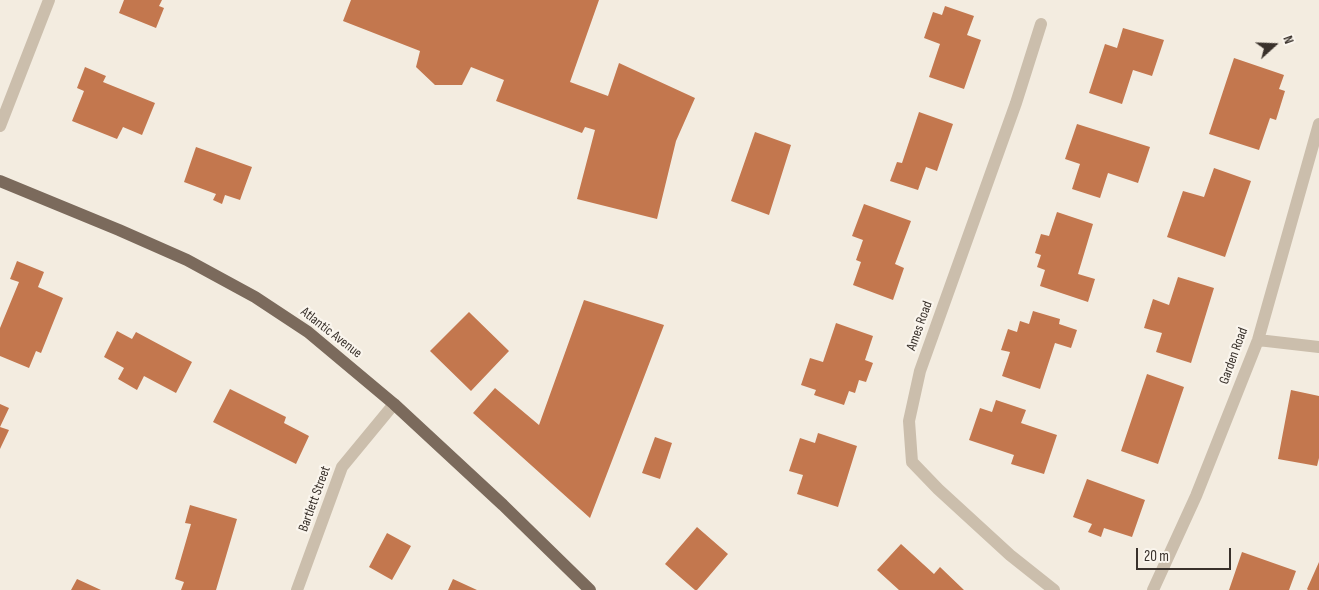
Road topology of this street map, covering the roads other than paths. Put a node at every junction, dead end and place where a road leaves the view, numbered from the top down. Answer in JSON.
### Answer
{"nodes":[{"id":1,"x":49,"y":0,"type":"edge"},
{"id":2,"x":1041,"y":24,"type":"dead end"},
{"id":3,"x":1319,"y":124,"type":"edge"},
{"id":4,"x":0,"y":126,"type":"edge"},
{"id":5,"x":0,"y":181,"type":"edge"},
{"id":6,"x":1258,"y":340,"type":"junction"},
{"id":7,"x":1319,"y":347,"type":"edge"},
{"id":8,"x":394,"y":404,"type":"junction"},
{"id":9,"x":297,"y":590,"type":"edge"},
{"id":10,"x":590,"y":590,"type":"edge"},
{"id":11,"x":1054,"y":590,"type":"edge"},
{"id":12,"x":1153,"y":590,"type":"edge"}],
"edges":[{"from":1,"to":4,"type":"street"},
{"from":2,"to":11,"type":"street","name":"Ames Road"},
{"from":3,"to":6,"type":"street","name":"Garden Road"},
{"from":5,"to":8,"type":"main road","name":"Atlantic Avenue"},
{"from":6,"to":7,"type":"street"},
{"from":6,"to":12,"type":"street","name":"Garden Road"},
{"from":8,"to":9,"type":"street","name":"Bartlett Street"},
{"from":8,"to":10,"type":"main road","name":"Atlantic Avenue"}]}
